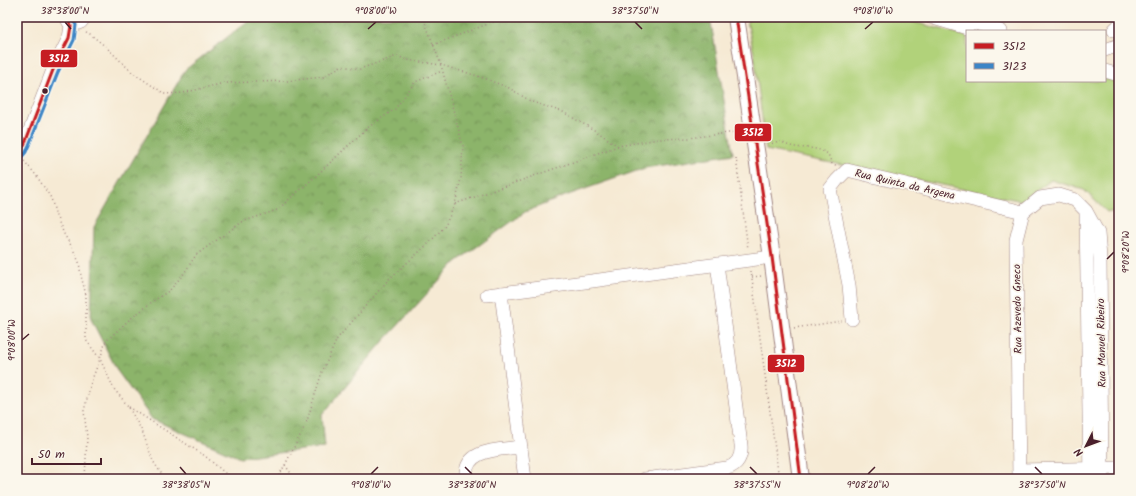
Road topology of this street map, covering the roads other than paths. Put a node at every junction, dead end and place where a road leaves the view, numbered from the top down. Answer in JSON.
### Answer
{"nodes":[{"id":1,"x":85,"y":17,"type":"edge"},
{"id":2,"x":736,"y":17,"type":"edge"},
{"id":3,"x":930,"y":17,"type":"edge"},
{"id":4,"x":956,"y":17,"type":"edge"},
{"id":5,"x":69,"y":21,"type":"edge"},
{"id":6,"x":972,"y":30,"type":"edge"},
{"id":7,"x":998,"y":30,"type":"edge"},
{"id":8,"x":1119,"y":44,"type":"edge"},
{"id":9,"x":1106,"y":50,"type":"edge"},
{"id":10,"x":1106,"y":71,"type":"edge"},
{"id":11,"x":1119,"y":75,"type":"edge"},
{"id":12,"x":19,"y":156,"type":"edge"},
{"id":13,"x":1023,"y":212,"type":"junction"},
{"id":14,"x":772,"y":257,"type":"junction"},
{"id":15,"x":717,"y":264,"type":"junction"},
{"id":16,"x":501,"y":293,"type":"junction"},
{"id":17,"x":487,"y":295,"type":"dead end"},
{"id":18,"x":852,"y":320,"type":"road end"},
{"id":19,"x":521,"y":447,"type":"junction"},
{"id":20,"x":1119,"y":468,"type":"edge"},
{"id":21,"x":1019,"y":474,"type":"edge"},
{"id":22,"x":1096,"y":474,"type":"edge"},
{"id":23,"x":466,"y":479,"type":"edge"},
{"id":24,"x":525,"y":479,"type":"edge"},
{"id":25,"x":645,"y":479,"type":"edge"},
{"id":26,"x":648,"y":479,"type":"edge"},
{"id":27,"x":801,"y":479,"type":"edge"}],
"edges":[{"from":1,"to":5,"type":"street"},
{"from":2,"to":14,"type":"main road"},
{"from":3,"to":6,"type":"street"},
{"from":4,"to":7,"type":"street"},
{"from":5,"to":12,"type":"street"},
{"from":8,"to":9,"type":"street"},
{"from":10,"to":11,"type":"street"},
{"from":13,"to":18,"type":"street","name":"Rua Quinta da Argena"},
{"from":13,"to":21,"type":"street","name":"Rua Azevedo Gneco"},
{"from":13,"to":22,"type":"street"},
{"from":14,"to":15,"type":"street"},
{"from":14,"to":27,"type":"main road"},
{"from":15,"to":16,"type":"street"},
{"from":15,"to":26,"type":"street"},
{"from":16,"to":17,"type":"street"},
{"from":16,"to":19,"type":"street"},
{"from":19,"to":23,"type":"street"},
{"from":19,"to":24,"type":"street"},
{"from":20,"to":22,"type":"street"},
{"from":21,"to":22,"type":"street"},
{"from":25,"to":26,"type":"street"}]}
